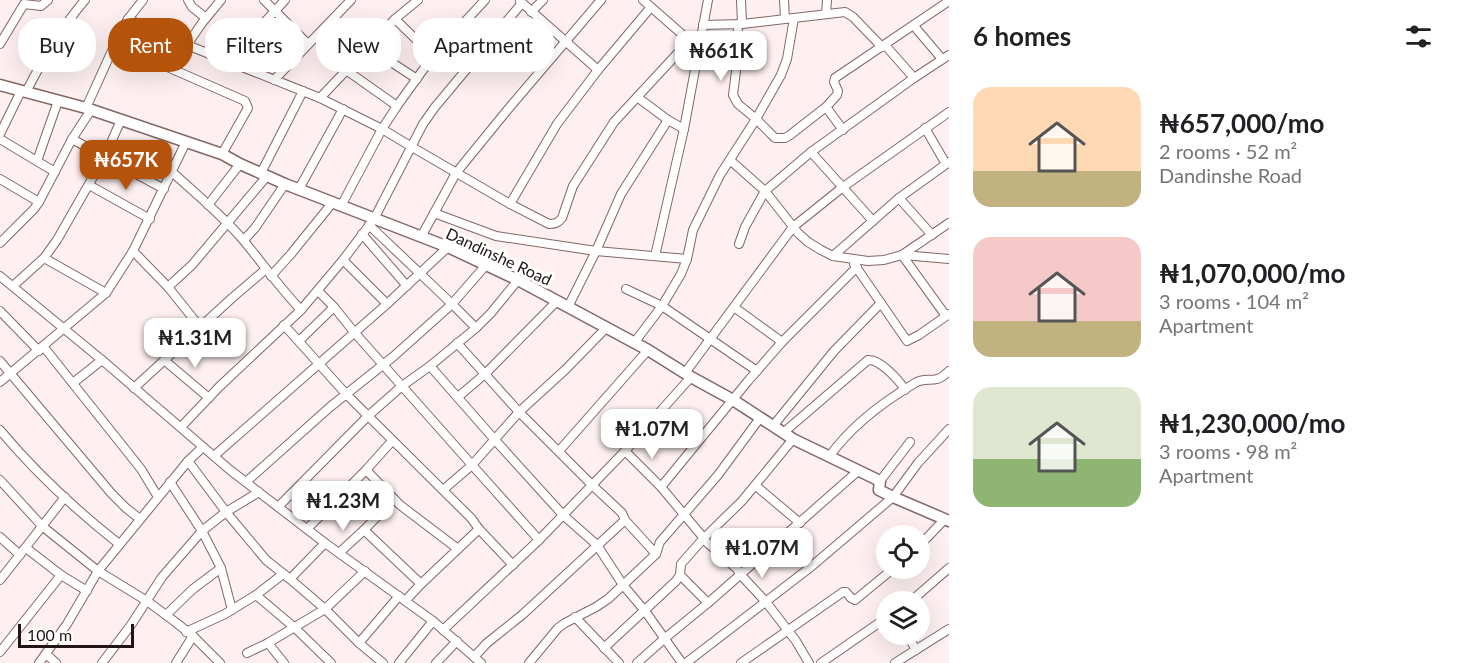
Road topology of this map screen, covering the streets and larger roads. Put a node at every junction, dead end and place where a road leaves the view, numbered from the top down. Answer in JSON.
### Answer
{"nodes":[{"id":1,"x":48,"y":0,"type":"edge"},
{"id":2,"x":85,"y":0,"type":"edge"},
{"id":3,"x":143,"y":0,"type":"edge"},
{"id":4,"x":188,"y":0,"type":"edge"},
{"id":5,"x":221,"y":0,"type":"edge"},
{"id":6,"x":264,"y":0,"type":"edge"},
{"id":7,"x":285,"y":0,"type":"edge"},
{"id":8,"x":351,"y":0,"type":"edge"},
{"id":9,"x":485,"y":0,"type":"edge"},
{"id":10,"x":543,"y":0,"type":"edge"},
{"id":11,"x":601,"y":0,"type":"edge"},
{"id":12,"x":643,"y":0,"type":"edge"},
{"id":13,"x":708,"y":0,"type":"edge"},
{"id":14,"x":741,"y":0,"type":"edge"},
{"id":15,"x":784,"y":0,"type":"edge"},
{"id":16,"x":827,"y":0,"type":"edge"},
{"id":17,"x":948,"y":1,"type":"edge"},
{"id":18,"x":412,"y":2,"type":"edge"},
{"id":19,"x":521,"y":2,"type":"edge"},
{"id":20,"x":651,"y":7,"type":"junction"},
{"id":21,"x":275,"y":10,"type":"junction"},
{"id":22,"x":531,"y":12,"type":"junction"},
{"id":23,"x":826,"y":14,"type":"junction"},
{"id":24,"x":129,"y":18,"type":"edge"},
{"id":25,"x":206,"y":18,"type":"joint"},
{"id":26,"x":268,"y":18,"type":"edge"},
{"id":27,"x":396,"y":18,"type":"edge"},
{"id":28,"x":468,"y":18,"type":"edge"},
{"id":29,"x":205,"y":19,"type":"edge"},
{"id":30,"x":789,"y":19,"type":"junction"},
{"id":31,"x":740,"y":24,"type":"junction"},
{"id":32,"x":401,"y":25,"type":"edge"},
{"id":33,"x":703,"y":25,"type":"junction"},
{"id":34,"x":914,"y":26,"type":"junction"},
{"id":35,"x":193,"y":36,"type":"edge"},
{"id":36,"x":413,"y":37,"type":"edge"},
{"id":37,"x":566,"y":40,"type":"junction"},
{"id":38,"x":689,"y":41,"type":"junction"},
{"id":39,"x":0,"y":44,"type":"edge"},
{"id":40,"x":308,"y":44,"type":"junction"},
{"id":41,"x":884,"y":46,"type":"junction"},
{"id":42,"x":699,"y":49,"type":"junction"},
{"id":43,"x":945,"y":57,"type":"edge"},
{"id":44,"x":108,"y":62,"type":"edge"},
{"id":45,"x":401,"y":69,"type":"edge"},
{"id":46,"x":598,"y":70,"type":"junction"},
{"id":47,"x":179,"y":72,"type":"edge"},
{"id":48,"x":254,"y":72,"type":"edge"},
{"id":49,"x":344,"y":72,"type":"edge"},
{"id":50,"x":349,"y":72,"type":"edge"},
{"id":51,"x":422,"y":72,"type":"edge"},
{"id":52,"x":914,"y":78,"type":"junction"},
{"id":53,"x":417,"y":79,"type":"junction"},
{"id":54,"x":274,"y":80,"type":"junction"},
{"id":55,"x":0,"y":85,"type":"edge"},
{"id":56,"x":23,"y":91,"type":"junction"},
{"id":57,"x":303,"y":91,"type":"junction"},
{"id":58,"x":637,"y":97,"type":"junction"},
{"id":59,"x":320,"y":98,"type":"junction"},
{"id":60,"x":58,"y":101,"type":"junction"},
{"id":61,"x":397,"y":106,"type":"junction"},
{"id":62,"x":826,"y":107,"type":"junction"},
{"id":63,"x":89,"y":109,"type":"junction"},
{"id":64,"x":343,"y":109,"type":"junction"},
{"id":65,"x":949,"y":112,"type":"edge"},
{"id":66,"x":756,"y":119,"type":"junction"},
{"id":67,"x":121,"y":120,"type":"junction"},
{"id":68,"x":668,"y":120,"type":"junction"},
{"id":69,"x":925,"y":128,"type":"junction"},
{"id":70,"x":382,"y":129,"type":"junction"},
{"id":71,"x":684,"y":129,"type":"junction"},
{"id":72,"x":843,"y":130,"type":"junction"},
{"id":73,"x":0,"y":134,"type":"edge"},
{"id":74,"x":0,"y":139,"type":"edge"},
{"id":75,"x":72,"y":139,"type":"junction"},
{"id":76,"x":186,"y":142,"type":"junction"},
{"id":77,"x":412,"y":147,"type":"junction"},
{"id":78,"x":811,"y":153,"type":"junction"},
{"id":79,"x":222,"y":154,"type":"junction"},
{"id":80,"x":105,"y":156,"type":"junction"},
{"id":81,"x":730,"y":160,"type":"junction"},
{"id":82,"x":37,"y":161,"type":"junction"},
{"id":83,"x":948,"y":163,"type":"edge"},
{"id":84,"x":240,"y":164,"type":"junction"},
{"id":85,"x":55,"y":172,"type":"junction"},
{"id":86,"x":172,"y":172,"type":"junction"},
{"id":87,"x":456,"y":173,"type":"junction"},
{"id":88,"x":264,"y":174,"type":"junction"},
{"id":89,"x":0,"y":178,"type":"edge"},
{"id":90,"x":285,"y":184,"type":"junction"},
{"id":91,"x":89,"y":185,"type":"junction"},
{"id":92,"x":843,"y":188,"type":"junction"},
{"id":93,"x":164,"y":189,"type":"junction"},
{"id":94,"x":299,"y":189,"type":"junction"},
{"id":95,"x":765,"y":191,"type":"junction"},
{"id":96,"x":899,"y":198,"type":"junction"},
{"id":97,"x":39,"y":202,"type":"junction"},
{"id":98,"x":337,"y":204,"type":"junction"},
{"id":99,"x":510,"y":204,"type":"junction"},
{"id":100,"x":208,"y":205,"type":"junction"},
{"id":101,"x":434,"y":213,"type":"junction"},
{"id":102,"x":150,"y":219,"type":"junction"},
{"id":103,"x":873,"y":221,"type":"junction"},
{"id":104,"x":372,"y":222,"type":"junction"},
{"id":105,"x":227,"y":223,"type":"junction"},
{"id":106,"x":949,"y":223,"type":"edge"},
{"id":107,"x":793,"y":227,"type":"junction"},
{"id":108,"x":362,"y":234,"type":"junction"},
{"id":109,"x":932,"y":236,"type":"junction"},
{"id":110,"x":421,"y":237,"type":"junction"},
{"id":111,"x":244,"y":240,"type":"junction"},
{"id":112,"x":0,"y":243,"type":"edge"},
{"id":113,"x":739,"y":244,"type":"dead end"},
{"id":114,"x":448,"y":248,"type":"junction"},
{"id":115,"x":133,"y":251,"type":"junction"},
{"id":116,"x":596,"y":251,"type":"junction"},
{"id":117,"x":902,"y":255,"type":"junction"},
{"id":118,"x":655,"y":256,"type":"junction"},
{"id":119,"x":833,"y":256,"type":"junction"},
{"id":120,"x":44,"y":258,"type":"junction"},
{"id":121,"x":687,"y":259,"type":"junction"},
{"id":122,"x":850,"y":259,"type":"junction"},
{"id":123,"x":949,"y":259,"type":"edge"},
{"id":124,"x":343,"y":260,"type":"junction"},
{"id":125,"x":486,"y":265,"type":"junction"},
{"id":126,"x":857,"y":267,"type":"junction"},
{"id":127,"x":268,"y":272,"type":"junction"},
{"id":128,"x":420,"y":274,"type":"junction"},
{"id":129,"x":0,"y":276,"type":"edge"},
{"id":130,"x":518,"y":280,"type":"junction"},
{"id":131,"x":13,"y":286,"type":"junction"},
{"id":132,"x":168,"y":286,"type":"junction"},
{"id":133,"x":407,"y":286,"type":"junction"},
{"id":134,"x":626,"y":289,"type":"dead end"},
{"id":135,"x":318,"y":291,"type":"junction"},
{"id":136,"x":106,"y":293,"type":"junction"},
{"id":137,"x":557,"y":301,"type":"junction"},
{"id":138,"x":881,"y":303,"type":"junction"},
{"id":139,"x":387,"y":304,"type":"junction"},
{"id":140,"x":452,"y":304,"type":"junction"},
{"id":141,"x":662,"y":306,"type":"junction"},
{"id":142,"x":334,"y":307,"type":"junction"},
{"id":143,"x":568,"y":307,"type":"junction"},
{"id":144,"x":734,"y":307,"type":"junction"},
{"id":145,"x":301,"y":310,"type":"junction"},
{"id":146,"x":0,"y":311,"type":"edge"},
{"id":147,"x":948,"y":315,"type":"edge"},
{"id":148,"x":284,"y":325,"type":"junction"},
{"id":149,"x":200,"y":327,"type":"junction"},
{"id":150,"x":63,"y":328,"type":"junction"},
{"id":151,"x":476,"y":328,"type":"junction"},
{"id":152,"x":606,"y":328,"type":"junction"},
{"id":153,"x":354,"y":332,"type":"junction"},
{"id":154,"x":709,"y":339,"type":"junction"},
{"id":155,"x":299,"y":341,"type":"junction"},
{"id":156,"x":782,"y":342,"type":"junction"},
{"id":157,"x":457,"y":343,"type":"junction"},
{"id":158,"x":634,"y":343,"type":"junction"},
{"id":159,"x":41,"y":349,"type":"junction"},
{"id":160,"x":648,"y":350,"type":"junction"},
{"id":161,"x":102,"y":360,"type":"junction"},
{"id":162,"x":164,"y":360,"type":"junction"},
{"id":163,"x":0,"y":361,"type":"edge"},
{"id":164,"x":384,"y":364,"type":"junction"},
{"id":165,"x":319,"y":365,"type":"junction"},
{"id":166,"x":430,"y":366,"type":"junction"},
{"id":167,"x":757,"y":371,"type":"junction"},
{"id":168,"x":949,"y":371,"type":"edge"},
{"id":169,"x":11,"y":373,"type":"junction"},
{"id":170,"x":485,"y":374,"type":"junction"},
{"id":171,"x":688,"y":375,"type":"junction"},
{"id":172,"x":0,"y":382,"type":"edge"},
{"id":173,"x":73,"y":383,"type":"junction"},
{"id":174,"x":402,"y":386,"type":"junction"},
{"id":175,"x":134,"y":388,"type":"junction"},
{"id":176,"x":905,"y":390,"type":"junction"},
{"id":177,"x":346,"y":394,"type":"junction"},
{"id":178,"x":458,"y":397,"type":"junction"},
{"id":179,"x":209,"y":398,"type":"junction"},
{"id":180,"x":733,"y":400,"type":"junction"},
{"id":181,"x":519,"y":412,"type":"junction"},
{"id":182,"x":368,"y":416,"type":"junction"},
{"id":183,"x":760,"y":418,"type":"junction"},
{"id":184,"x":773,"y":426,"type":"junction"},
{"id":185,"x":181,"y":427,"type":"junction"},
{"id":186,"x":949,"y":429,"type":"edge"},
{"id":187,"x":0,"y":430,"type":"edge"},
{"id":188,"x":783,"y":433,"type":"junction"},
{"id":189,"x":793,"y":439,"type":"junction"},
{"id":190,"x":495,"y":440,"type":"junction"},
{"id":191,"x":392,"y":441,"type":"junction"},
{"id":192,"x":910,"y":442,"type":"dead end"},
{"id":193,"x":203,"y":447,"type":"junction"},
{"id":194,"x":625,"y":451,"type":"junction"},
{"id":195,"x":559,"y":452,"type":"junction"},
{"id":196,"x":214,"y":456,"type":"junction"},
{"id":197,"x":829,"y":457,"type":"junction"},
{"id":198,"x":188,"y":461,"type":"junction"},
{"id":199,"x":472,"y":465,"type":"junction"},
{"id":200,"x":366,"y":470,"type":"junction"},
{"id":201,"x":858,"y":471,"type":"junction"},
{"id":202,"x":0,"y":480,"type":"edge"},
{"id":203,"x":880,"y":481,"type":"junction"},
{"id":204,"x":170,"y":482,"type":"junction"},
{"id":205,"x":246,"y":482,"type":"junction"},
{"id":206,"x":592,"y":485,"type":"junction"},
{"id":207,"x":756,"y":486,"type":"junction"},
{"id":208,"x":661,"y":487,"type":"junction"},
{"id":209,"x":443,"y":490,"type":"junction"},
{"id":210,"x":259,"y":492,"type":"junction"},
{"id":211,"x":65,"y":497,"type":"junction"},
{"id":212,"x":158,"y":497,"type":"junction"},
{"id":213,"x":893,"y":497,"type":"junction"},
{"id":214,"x":394,"y":499,"type":"junction"},
{"id":215,"x":278,"y":507,"type":"junction"},
{"id":216,"x":226,"y":512,"type":"junction"},
{"id":217,"x":683,"y":514,"type":"junction"},
{"id":218,"x":563,"y":515,"type":"junction"},
{"id":219,"x":140,"y":519,"type":"junction"},
{"id":220,"x":625,"y":520,"type":"junction"},
{"id":221,"x":947,"y":520,"type":"edge"},
{"id":222,"x":800,"y":523,"type":"junction"},
{"id":223,"x":42,"y":526,"type":"junction"},
{"id":224,"x":307,"y":529,"type":"junction"},
{"id":225,"x":479,"y":529,"type":"junction"},
{"id":226,"x":364,"y":530,"type":"junction"},
{"id":227,"x":202,"y":531,"type":"junction"},
{"id":228,"x":930,"y":536,"type":"edge"},
{"id":229,"x":0,"y":537,"type":"edge"},
{"id":230,"x":703,"y":539,"type":"junction"},
{"id":231,"x":539,"y":540,"type":"junction"},
{"id":232,"x":325,"y":543,"type":"junction"},
{"id":233,"x":119,"y":544,"type":"junction"},
{"id":234,"x":597,"y":545,"type":"junction"},
{"id":235,"x":458,"y":549,"type":"junction"},
{"id":236,"x":23,"y":552,"type":"junction"},
{"id":237,"x":339,"y":553,"type":"junction"},
{"id":238,"x":656,"y":554,"type":"junction"},
{"id":239,"x":513,"y":565,"type":"junction"},
{"id":240,"x":221,"y":568,"type":"junction"},
{"id":241,"x":949,"y":568,"type":"edge"},
{"id":242,"x":98,"y":571,"type":"junction"},
{"id":243,"x":365,"y":572,"type":"junction"},
{"id":244,"x":740,"y":574,"type":"junction"},
{"id":245,"x":61,"y":575,"type":"junction"},
{"id":246,"x":680,"y":575,"type":"junction"},
{"id":247,"x":287,"y":577,"type":"junction"},
{"id":248,"x":880,"y":579,"type":"edge"},
{"id":249,"x":0,"y":580,"type":"edge"},
{"id":250,"x":422,"y":584,"type":"junction"},
{"id":251,"x":623,"y":585,"type":"junction"},
{"id":252,"x":87,"y":591,"type":"junction"},
{"id":253,"x":923,"y":591,"type":"edge"},
{"id":254,"x":256,"y":595,"type":"junction"},
{"id":255,"x":403,"y":598,"type":"junction"},
{"id":256,"x":147,"y":601,"type":"junction"},
{"id":257,"x":766,"y":602,"type":"junction"},
{"id":258,"x":708,"y":603,"type":"junction"},
{"id":259,"x":325,"y":609,"type":"junction"},
{"id":260,"x":232,"y":610,"type":"junction"},
{"id":261,"x":645,"y":611,"type":"junction"},
{"id":262,"x":166,"y":615,"type":"junction"},
{"id":263,"x":575,"y":617,"type":"junction"},
{"id":264,"x":433,"y":621,"type":"junction"},
{"id":265,"x":876,"y":625,"type":"edge"},
{"id":266,"x":295,"y":628,"type":"junction"},
{"id":267,"x":949,"y":629,"type":"edge"},
{"id":268,"x":443,"y":630,"type":"junction"},
{"id":269,"x":787,"y":630,"type":"junction"},
{"id":270,"x":190,"y":634,"type":"junction"},
{"id":271,"x":664,"y":639,"type":"junction"},
{"id":272,"x":457,"y":641,"type":"junction"},
{"id":273,"x":359,"y":643,"type":"junction"},
{"id":274,"x":267,"y":644,"type":"junction"},
{"id":275,"x":913,"y":645,"type":"edge"},
{"id":276,"x":604,"y":648,"type":"junction"},
{"id":277,"x":916,"y":650,"type":"junction"},
{"id":278,"x":0,"y":652,"type":"edge"},
{"id":279,"x":247,"y":653,"type":"dead end"},
{"id":280,"x":46,"y":654,"type":"junction"},
{"id":281,"x":477,"y":660,"type":"edge"},
{"id":282,"x":614,"y":661,"type":"edge"},
{"id":283,"x":39,"y":663,"type":"edge"},
{"id":284,"x":56,"y":663,"type":"edge"},
{"id":285,"x":102,"y":663,"type":"edge"},
{"id":286,"x":176,"y":663,"type":"edge"},
{"id":287,"x":220,"y":663,"type":"edge"},
{"id":288,"x":284,"y":663,"type":"edge"},
{"id":289,"x":331,"y":663,"type":"edge"},
{"id":290,"x":383,"y":663,"type":"edge"},
{"id":291,"x":399,"y":663,"type":"edge"},
{"id":292,"x":436,"y":663,"type":"edge"},
{"id":293,"x":529,"y":663,"type":"edge"},
{"id":294,"x":637,"y":663,"type":"edge"},
{"id":295,"x":684,"y":663,"type":"edge"},
{"id":296,"x":741,"y":663,"type":"edge"},
{"id":297,"x":810,"y":663,"type":"edge"},
{"id":298,"x":821,"y":663,"type":"edge"},
{"id":299,"x":895,"y":663,"type":"edge"}],
"edges":[{"from":1,"to":39,"type":"street"},
{"from":2,"to":56,"type":"street"},
{"from":3,"to":24,"type":"street"},
{"from":4,"to":25,"type":"street"},
{"from":5,"to":25,"type":"street"},
{"from":6,"to":21,"type":"street"},
{"from":7,"to":21,"type":"street"},
{"from":8,"to":40,"type":"street"},
{"from":9,"to":28,"type":"street"},
{"from":10,"to":22,"type":"street"},
{"from":11,"to":37,"type":"street"},
{"from":12,"to":20,"type":"street"},
{"from":13,"to":33,"type":"street"},
{"from":14,"to":31,"type":"street"},
{"from":15,"to":30,"type":"street"},
{"from":16,"to":23,"type":"street"},
{"from":17,"to":34,"type":"street"},
{"from":18,"to":27,"type":"street"},
{"from":19,"to":22,"type":"street"},
{"from":19,"to":77,"type":"street"},
{"from":20,"to":38,"type":"street"},
{"from":20,"to":46,"type":"street"},
{"from":21,"to":26,"type":"street"},
{"from":21,"to":40,"type":"street"},
{"from":22,"to":37,"type":"street"},
{"from":23,"to":30,"type":"street"},
{"from":23,"to":41,"type":"street"},
{"from":29,"to":35,"type":"street"},
{"from":30,"to":31,"type":"street"},
{"from":30,"to":66,"type":"street"},
{"from":31,"to":33,"type":"street"},
{"from":31,"to":66,"type":"street"},
{"from":32,"to":36,"type":"street"},
{"from":33,"to":42,"type":"street"},
{"from":34,"to":41,"type":"street"},
{"from":34,"to":43,"type":"street"},
{"from":37,"to":46,"type":"street"},
{"from":37,"to":87,"type":"street"},
{"from":38,"to":42,"type":"street"},
{"from":38,"to":58,"type":"street"},
{"from":40,"to":54,"type":"street"},
{"from":41,"to":52,"type":"street"},
{"from":41,"to":62,"type":"street"},
{"from":42,"to":71,"type":"street"},
{"from":43,"to":52,"type":"street"},
{"from":44,"to":63,"type":"street"},
{"from":45,"to":53,"type":"street"},
{"from":46,"to":99,"type":"street"},
{"from":47,"to":79,"type":"street"},
{"from":48,"to":54,"type":"street"},
{"from":49,"to":59,"type":"street"},
{"from":50,"to":61,"type":"street"},
{"from":51,"to":53,"type":"street"},
{"from":52,"to":72,"type":"street"},
{"from":53,"to":61,"type":"street"},
{"from":54,"to":57,"type":"street"},
{"from":55,"to":56,"type":"street","name":"Dandinshe Road"},
{"from":56,"to":60,"type":"street","name":"Dandinshe Road"},
{"from":56,"to":73,"type":"street"},
{"from":57,"to":59,"type":"street"},
{"from":57,"to":88,"type":"street"},
{"from":58,"to":68,"type":"street"},
{"from":58,"to":99,"type":"street"},
{"from":59,"to":64,"type":"street"},
{"from":60,"to":63,"type":"street","name":"Dandinshe Road"},
{"from":60,"to":82,"type":"street"},
{"from":61,"to":70,"type":"street"},
{"from":62,"to":66,"type":"street"},
{"from":62,"to":72,"type":"street"},
{"from":63,"to":67,"type":"street","name":"Dandinshe Road"},
{"from":63,"to":75,"type":"street"},
{"from":64,"to":70,"type":"street"},
{"from":64,"to":94,"type":"street"},
{"from":65,"to":69,"type":"street"},
{"from":66,"to":81,"type":"street"},
{"from":67,"to":76,"type":"street","name":"Dandinshe Road"},
{"from":67,"to":80,"type":"street"},
{"from":68,"to":71,"type":"street"},
{"from":68,"to":116,"type":"street"},
{"from":69,"to":83,"type":"street"},
{"from":69,"to":92,"type":"street"},
{"from":70,"to":77,"type":"street"},
{"from":70,"to":98,"type":"street"},
{"from":71,"to":118,"type":"street"},
{"from":72,"to":78,"type":"street"},
{"from":74,"to":82,"type":"street"},
{"from":75,"to":80,"type":"street"},
{"from":75,"to":85,"type":"street"},
{"from":76,"to":79,"type":"street","name":"Dandinshe Road"},
{"from":76,"to":86,"type":"street"},
{"from":77,"to":87,"type":"street"},
{"from":77,"to":104,"type":"street"},
{"from":78,"to":92,"type":"street"},
{"from":78,"to":95,"type":"street"},
{"from":79,"to":84,"type":"street","name":"Dandinshe Road"},
{"from":80,"to":91,"type":"street"},
{"from":80,"to":93,"type":"street"},
{"from":81,"to":95,"type":"street"},
{"from":81,"to":121,"type":"street"},
{"from":82,"to":85,"type":"street"},
{"from":83,"to":96,"type":"street"},
{"from":84,"to":88,"type":"street","name":"Dandinshe Road"},
{"from":84,"to":100,"type":"street"},
{"from":85,"to":97,"type":"street"},
{"from":86,"to":93,"type":"street"},
{"from":86,"to":100,"type":"street"},
{"from":87,"to":99,"type":"street"},
{"from":87,"to":101,"type":"street"},
{"from":88,"to":90,"type":"street","name":"Dandinshe Road"},
{"from":88,"to":105,"type":"street"},
{"from":89,"to":97,"type":"street"},
{"from":90,"to":94,"type":"street","name":"Dandinshe Road"},
{"from":90,"to":111,"type":"street"},
{"from":91,"to":102,"type":"street"},
{"from":91,"to":120,"type":"street"},
{"from":92,"to":103,"type":"street"},
{"from":92,"to":107,"type":"street"},
{"from":93,"to":102,"type":"street"},
{"from":94,"to":98,"type":"street","name":"Dandinshe Road"},
{"from":95,"to":107,"type":"street"},
{"from":95,"to":113,"type":"street"},
{"from":96,"to":103,"type":"street"},
{"from":96,"to":109,"type":"street"},
{"from":97,"to":112,"type":"street"},
{"from":98,"to":104,"type":"street","name":"Dandinshe Road"},
{"from":98,"to":127,"type":"street"},
{"from":100,"to":105,"type":"street"},
{"from":101,"to":110,"type":"street"},
{"from":101,"to":116,"type":"street"},
{"from":102,"to":115,"type":"street"},
{"from":103,"to":119,"type":"street"},
{"from":104,"to":108,"type":"street"},
{"from":104,"to":110,"type":"street","name":"Dandinshe Road"},
{"from":104,"to":128,"type":"street"},
{"from":105,"to":111,"type":"street"},
{"from":105,"to":132,"type":"street"},
{"from":106,"to":109,"type":"street"},
{"from":107,"to":119,"type":"street"},
{"from":107,"to":144,"type":"street"},
{"from":108,"to":124,"type":"street"},
{"from":108,"to":133,"type":"street"},
{"from":109,"to":117,"type":"street"},
{"from":110,"to":114,"type":"street","name":"Dandinshe Road"},
{"from":111,"to":127,"type":"street"},
{"from":114,"to":125,"type":"street","name":"Dandinshe Road"},
{"from":114,"to":128,"type":"street"},
{"from":115,"to":132,"type":"street"},
{"from":115,"to":136,"type":"street"},
{"from":116,"to":118,"type":"street"},
{"from":116,"to":143,"type":"street"},
{"from":117,"to":122,"type":"street"},
{"from":117,"to":123,"type":"street"},
{"from":117,"to":147,"type":"street"},
{"from":118,"to":121,"type":"street"},
{"from":119,"to":122,"type":"street"},
{"from":120,"to":131,"type":"street"},
{"from":120,"to":136,"type":"street"},
{"from":121,"to":141,"type":"street"},
{"from":122,"to":126,"type":"street"},
{"from":124,"to":135,"type":"street"},
{"from":124,"to":139,"type":"street"},
{"from":125,"to":130,"type":"street","name":"Dandinshe Road"},
{"from":125,"to":140,"type":"street"},
{"from":126,"to":138,"type":"street"},
{"from":126,"to":156,"type":"street"},
{"from":127,"to":145,"type":"street"},
{"from":127,"to":149,"type":"street"},
{"from":128,"to":133,"type":"street"},
{"from":128,"to":140,"type":"street"},
{"from":129,"to":131,"type":"street"},
{"from":130,"to":137,"type":"street","name":"Dandinshe Road"},
{"from":130,"to":151,"type":"street"},
{"from":131,"to":150,"type":"street"},
{"from":132,"to":149,"type":"street"},
{"from":133,"to":139,"type":"street"},
{"from":134,"to":141,"type":"street"},
{"from":135,"to":142,"type":"street"},
{"from":135,"to":145,"type":"street"},
{"from":136,"to":150,"type":"street"},
{"from":137,"to":143,"type":"street","name":"Dandinshe Road"},
{"from":137,"to":170,"type":"street"},
{"from":138,"to":147,"type":"street"},
{"from":138,"to":184,"type":"street"},
{"from":139,"to":153,"type":"street"},
{"from":140,"to":151,"type":"street"},
{"from":140,"to":164,"type":"street"},
{"from":141,"to":154,"type":"street"},
{"from":141,"to":158,"type":"street"},
{"from":142,"to":153,"type":"street"},
{"from":142,"to":155,"type":"street"},
{"from":143,"to":152,"type":"street","name":"Dandinshe Road"},
{"from":144,"to":154,"type":"street"},
{"from":144,"to":156,"type":"street"},
{"from":145,"to":148,"type":"street"},
{"from":146,"to":159,"type":"street"},
{"from":148,"to":155,"type":"street"},
{"from":148,"to":179,"type":"street"},
{"from":149,"to":162,"type":"street"},
{"from":150,"to":159,"type":"street"},
{"from":150,"to":161,"type":"street"},
{"from":151,"to":157,"type":"street"},
{"from":152,"to":158,"type":"street","name":"Dandinshe Road"},
{"from":152,"to":181,"type":"street"},
{"from":153,"to":164,"type":"street"},
{"from":153,"to":165,"type":"street"},
{"from":154,"to":167,"type":"street"},
{"from":154,"to":171,"type":"street"},
{"from":155,"to":165,"type":"street"},
{"from":156,"to":167,"type":"street"},
{"from":157,"to":166,"type":"street"},
{"from":157,"to":170,"type":"street"},
{"from":158,"to":160,"type":"street","name":"Dandinshe Road"},
{"from":159,"to":169,"type":"street"},
{"from":159,"to":173,"type":"street"},
{"from":160,"to":171,"type":"street","name":"Dandinshe Road"},
{"from":160,"to":195,"type":"street"},
{"from":161,"to":173,"type":"street"},
{"from":161,"to":175,"type":"street"},
{"from":162,"to":175,"type":"street"},
{"from":162,"to":179,"type":"street"},
{"from":163,"to":169,"type":"street"},
{"from":164,"to":174,"type":"street"},
{"from":164,"to":177,"type":"street"},
{"from":165,"to":177,"type":"street"},
{"from":165,"to":196,"type":"street"},
{"from":166,"to":174,"type":"street"},
{"from":166,"to":178,"type":"street"},
{"from":167,"to":180,"type":"street"},
{"from":168,"to":176,"type":"street"},
{"from":169,"to":172,"type":"street"},
{"from":169,"to":219,"type":"street"},
{"from":170,"to":178,"type":"street"},
{"from":170,"to":181,"type":"street"},
{"from":171,"to":180,"type":"street","name":"Dandinshe Road"},
{"from":171,"to":194,"type":"street"},
{"from":173,"to":212,"type":"street"},
{"from":174,"to":182,"type":"street"},
{"from":174,"to":199,"type":"street"},
{"from":175,"to":185,"type":"street"},
{"from":176,"to":188,"type":"street"},
{"from":176,"to":197,"type":"street"},
{"from":177,"to":182,"type":"street"},
{"from":177,"to":205,"type":"street"},
{"from":178,"to":190,"type":"street"},
{"from":179,"to":185,"type":"street"},
{"from":180,"to":183,"type":"street","name":"Dandinshe Road"},
{"from":180,"to":208,"type":"street"},
{"from":181,"to":190,"type":"street"},
{"from":181,"to":195,"type":"street"},
{"from":182,"to":191,"type":"street"},
{"from":182,"to":215,"type":"street"},
{"from":183,"to":184,"type":"street","name":"Dandinshe Road"},
{"from":183,"to":217,"type":"street"},
{"from":184,"to":188,"type":"street","name":"Dandinshe Road"},
{"from":185,"to":193,"type":"street"},
{"from":186,"to":213,"type":"street"},
{"from":187,"to":211,"type":"street"},
{"from":188,"to":189,"type":"street","name":"Dandinshe Road"},
{"from":189,"to":197,"type":"street","name":"Dandinshe Road"},
{"from":189,"to":207,"type":"street"},
{"from":190,"to":199,"type":"street"},
{"from":190,"to":218,"type":"street"},
{"from":191,"to":200,"type":"street"},
{"from":191,"to":209,"type":"street"},
{"from":192,"to":203,"type":"street"},
{"from":193,"to":196,"type":"street"},
{"from":193,"to":198,"type":"street"},
{"from":194,"to":206,"type":"street"},
{"from":194,"to":208,"type":"street"},
{"from":195,"to":206,"type":"street"},
{"from":196,"to":205,"type":"street"},
{"from":197,"to":201,"type":"street","name":"Dandinshe Road"},
{"from":198,"to":204,"type":"street"},
{"from":198,"to":216,"type":"street"},
{"from":199,"to":209,"type":"street"},
{"from":199,"to":231,"type":"street"},
{"from":200,"to":214,"type":"street"},
{"from":200,"to":224,"type":"street"},
{"from":201,"to":203,"type":"street","name":"Dandinshe Road"},
{"from":201,"to":222,"type":"street"},
{"from":202,"to":223,"type":"street"},
{"from":203,"to":213,"type":"street","name":"Dandinshe Road"},
{"from":204,"to":212,"type":"street"},
{"from":204,"to":227,"type":"street"},
{"from":205,"to":210,"type":"street"},
{"from":206,"to":218,"type":"street"},
{"from":206,"to":220,"type":"street"},
{"from":207,"to":222,"type":"street"},
{"from":207,"to":230,"type":"street"},
{"from":208,"to":217,"type":"street"},
{"from":209,"to":225,"type":"street"},
{"from":210,"to":215,"type":"street"},
{"from":210,"to":216,"type":"street"},
{"from":211,"to":223,"type":"street"},
{"from":211,"to":233,"type":"street"},
{"from":212,"to":219,"type":"street"},
{"from":213,"to":221,"type":"street","name":"Dandinshe Road"},
{"from":213,"to":257,"type":"street"},
{"from":214,"to":226,"type":"street"},
{"from":214,"to":235,"type":"street"},
{"from":215,"to":224,"type":"street"},
{"from":216,"to":227,"type":"street"},
{"from":216,"to":247,"type":"street"},
{"from":217,"to":230,"type":"street"},
{"from":217,"to":238,"type":"street"},
{"from":218,"to":231,"type":"street"},
{"from":218,"to":234,"type":"street"},
{"from":219,"to":233,"type":"street"},
{"from":220,"to":234,"type":"street"},
{"from":220,"to":238,"type":"street"},
{"from":221,"to":228,"type":"street"},
{"from":222,"to":244,"type":"street"},
{"from":223,"to":236,"type":"street"},
{"from":223,"to":242,"type":"street"},
{"from":224,"to":232,"type":"street"},
{"from":225,"to":235,"type":"street"},
{"from":225,"to":239,"type":"street"},
{"from":226,"to":237,"type":"street"},
{"from":226,"to":250,"type":"street"},
{"from":227,"to":240,"type":"street"},
{"from":227,"to":256,"type":"street"},
{"from":229,"to":236,"type":"street"},
{"from":230,"to":244,"type":"street"},
{"from":230,"to":246,"type":"street"},
{"from":231,"to":239,"type":"street"},
{"from":232,"to":237,"type":"street"},
{"from":232,"to":247,"type":"street"},
{"from":233,"to":242,"type":"street"},
{"from":234,"to":251,"type":"street"},
{"from":234,"to":281,"type":"street"},
{"from":235,"to":250,"type":"street"},
{"from":236,"to":245,"type":"street"},
{"from":236,"to":249,"type":"street"},
{"from":237,"to":243,"type":"street"},
{"from":238,"to":251,"type":"street"},
{"from":239,"to":268,"type":"street"},
{"from":240,"to":260,"type":"street"},
{"from":240,"to":262,"type":"street"},
{"from":241,"to":253,"type":"street"},
{"from":242,"to":252,"type":"street"},
{"from":242,"to":256,"type":"street"},
{"from":243,"to":255,"type":"street"},
{"from":243,"to":259,"type":"street"},
{"from":244,"to":257,"type":"street"},
{"from":244,"to":258,"type":"street"},
{"from":245,"to":252,"type":"street"},
{"from":245,"to":278,"type":"street"},
{"from":246,"to":258,"type":"street"},
{"from":246,"to":261,"type":"street"},
{"from":247,"to":254,"type":"street"},
{"from":247,"to":259,"type":"street"},
{"from":248,"to":269,"type":"street"},
{"from":250,"to":255,"type":"street"},
{"from":251,"to":261,"type":"street"},
{"from":251,"to":263,"type":"street"},
{"from":252,"to":280,"type":"street"},
{"from":254,"to":260,"type":"street"},
{"from":254,"to":266,"type":"street"},
{"from":255,"to":264,"type":"street"},
{"from":255,"to":273,"type":"street"},
{"from":256,"to":262,"type":"street"},
{"from":256,"to":285,"type":"street"},
{"from":257,"to":269,"type":"street"},
{"from":257,"to":295,"type":"street"},
{"from":258,"to":271,"type":"street"},
{"from":259,"to":266,"type":"street"},
{"from":259,"to":273,"type":"street"},
{"from":260,"to":270,"type":"street"},
{"from":261,"to":271,"type":"street"},
{"from":261,"to":276,"type":"street"},
{"from":262,"to":270,"type":"street"},
{"from":263,"to":276,"type":"street"},
{"from":263,"to":293,"type":"street"},
{"from":264,"to":268,"type":"street"},
{"from":264,"to":291,"type":"street"},
{"from":265,"to":298,"type":"street"},
{"from":266,"to":274,"type":"street"},
{"from":266,"to":289,"type":"street"},
{"from":267,"to":277,"type":"street"},
{"from":268,"to":272,"type":"street"},
{"from":269,"to":296,"type":"street"},
{"from":269,"to":297,"type":"street"},
{"from":270,"to":286,"type":"street"},
{"from":270,"to":287,"type":"street"},
{"from":271,"to":294,"type":"street"},
{"from":271,"to":295,"type":"street"},
{"from":272,"to":281,"type":"street"},
{"from":272,"to":292,"type":"street"},
{"from":273,"to":290,"type":"street"},
{"from":274,"to":279,"type":"street"},
{"from":274,"to":288,"type":"street"},
{"from":275,"to":277,"type":"street"},
{"from":276,"to":282,"type":"street"},
{"from":277,"to":299,"type":"street"},
{"from":280,"to":283,"type":"street"},
{"from":280,"to":284,"type":"street"}]}
